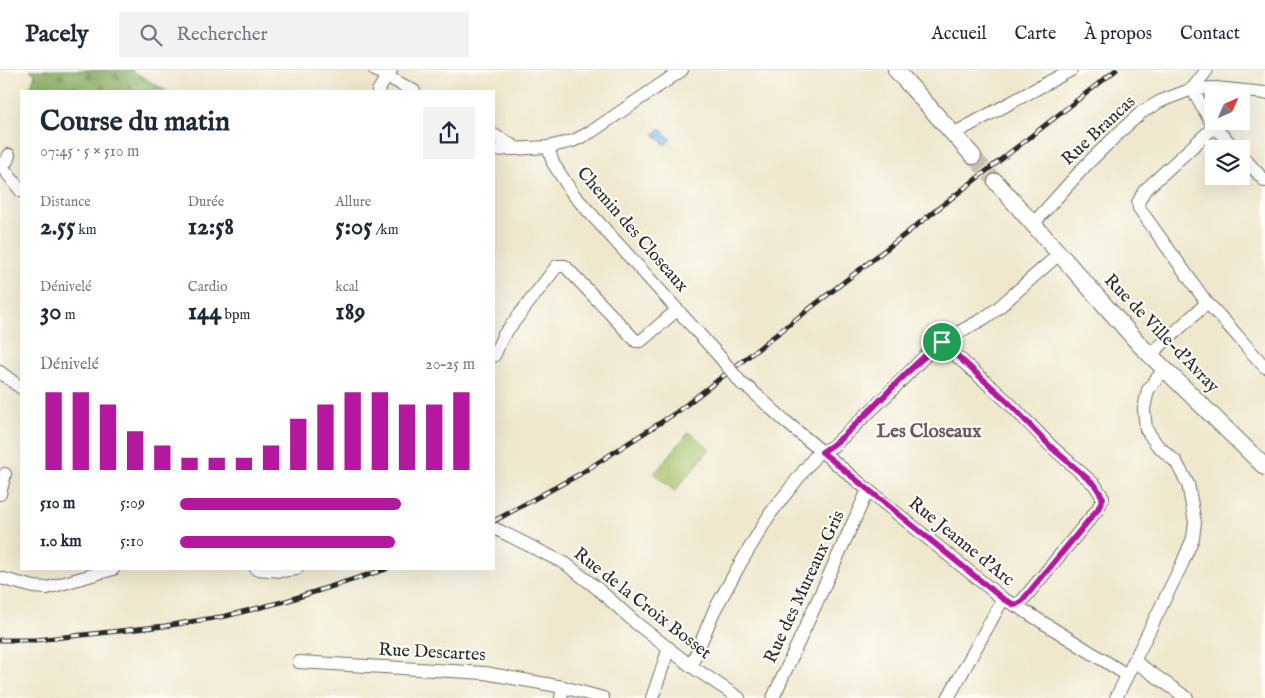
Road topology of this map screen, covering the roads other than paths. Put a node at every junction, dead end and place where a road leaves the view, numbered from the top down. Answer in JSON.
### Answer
{"nodes":[{"id":1,"x":375,"y":70,"type":"edge"},
{"id":2,"x":682,"y":70,"type":"edge"},
{"id":3,"x":896,"y":70,"type":"edge"},
{"id":4,"x":1071,"y":70,"type":"edge"},
{"id":5,"x":1207,"y":70,"type":"edge"},
{"id":6,"x":389,"y":73,"type":"edge"},
{"id":7,"x":1192,"y":89,"type":"junction"},
{"id":8,"x":379,"y":90,"type":"edge"},
{"id":9,"x":413,"y":90,"type":"edge"},
{"id":10,"x":1265,"y":93,"type":"edge"},
{"id":11,"x":1205,"y":111,"type":"edge"},
{"id":12,"x":1211,"y":130,"type":"edge"},
{"id":13,"x":1217,"y":130,"type":"edge"},
{"id":14,"x":953,"y":134,"type":"junction"},
{"id":15,"x":495,"y":136,"type":"edge"},
{"id":16,"x":1227,"y":140,"type":"edge"},
{"id":17,"x":548,"y":147,"type":"junction"},
{"id":18,"x":518,"y":149,"type":"junction"},
{"id":19,"x":495,"y":150,"type":"edge"},
{"id":20,"x":5,"y":153,"type":"edge"},
{"id":21,"x":973,"y":156,"type":"tunnel mouth"},
{"id":22,"x":1250,"y":164,"type":"edge"},
{"id":23,"x":1265,"y":181,"type":"edge"},
{"id":24,"x":996,"y":182,"type":"tunnel mouth"},
{"id":25,"x":20,"y":189,"type":"edge"},
{"id":26,"x":1033,"y":224,"type":"junction"},
{"id":27,"x":1059,"y":254,"type":"junction"},
{"id":28,"x":1207,"y":303,"type":"junction"},
{"id":29,"x":677,"y":310,"type":"junction"},
{"id":30,"x":942,"y":342,"type":"junction"},
{"id":31,"x":495,"y":354,"type":"edge"},
{"id":32,"x":719,"y":356,"type":"joint"},
{"id":33,"x":1150,"y":356,"type":"junction"},
{"id":34,"x":1265,"y":366,"type":"edge"},
{"id":35,"x":1164,"y":369,"type":"junction"},
{"id":36,"x":0,"y":372,"type":"edge"},
{"id":37,"x":20,"y":387,"type":"edge"},
{"id":38,"x":822,"y":452,"type":"junction"},
{"id":39,"x":1265,"y":466,"type":"edge"},
{"id":40,"x":5,"y":474,"type":"dead end"},
{"id":41,"x":868,"y":490,"type":"junction"},
{"id":42,"x":0,"y":494,"type":"edge"},
{"id":43,"x":495,"y":529,"type":"edge"},
{"id":44,"x":110,"y":570,"type":"edge"},
{"id":45,"x":268,"y":570,"type":"edge"},
{"id":46,"x":288,"y":570,"type":"edge"},
{"id":47,"x":0,"y":578,"type":"edge"},
{"id":48,"x":1003,"y":599,"type":"junction"},
{"id":49,"x":1015,"y":605,"type":"junction"},
{"id":50,"x":669,"y":648,"type":"junction"},
{"id":51,"x":1134,"y":661,"type":"junction"},
{"id":52,"x":299,"y":662,"type":"dead end"},
{"id":53,"x":691,"y":666,"type":"junction"},
{"id":54,"x":1127,"y":675,"type":"junction"},
{"id":55,"x":562,"y":693,"type":"edge"},
{"id":56,"x":603,"y":698,"type":"edge"},
{"id":57,"x":652,"y":698,"type":"edge"},
{"id":58,"x":739,"y":698,"type":"edge"},
{"id":59,"x":773,"y":698,"type":"edge"},
{"id":60,"x":948,"y":698,"type":"edge"},
{"id":61,"x":1116,"y":698,"type":"edge"},
{"id":62,"x":1187,"y":698,"type":"edge"}],
"edges":[{"from":1,"to":6,"type":"street"},
{"from":2,"to":17,"type":"street"},
{"from":3,"to":14,"type":"main road"},
{"from":4,"to":14,"type":"street"},
{"from":5,"to":7,"type":"street"},
{"from":6,"to":8,"type":"street"},
{"from":6,"to":9,"type":"street"},
{"from":7,"to":10,"type":"street","name":"Rue Brancas"},
{"from":7,"to":11,"type":"street"},
{"from":7,"to":26,"type":"street","name":"Rue Brancas"},
{"from":12,"to":28,"type":"street"},
{"from":13,"to":16,"type":"street"},
{"from":14,"to":21,"type":"main road"},
{"from":15,"to":18,"type":"street"},
{"from":17,"to":18,"type":"street"},
{"from":17,"to":29,"type":"street","name":"Chemin des Closeaux"},
{"from":18,"to":19,"type":"street"},
{"from":20,"to":25,"type":"street"},
{"from":22,"to":23,"type":"street"},
{"from":24,"to":26,"type":"main road","name":"Rue de Ville-d'Avray"},
{"from":26,"to":27,"type":"main road","name":"Rue de Ville-d'Avray"},
{"from":27,"to":30,"type":"street"},
{"from":27,"to":33,"type":"main road","name":"Rue de Ville-d'Avray"},
{"from":28,"to":33,"type":"street"},
{"from":28,"to":34,"type":"street"},
{"from":29,"to":31,"type":"street"},
{"from":29,"to":32,"type":"street","name":"Chemin des Closeaux"},
{"from":30,"to":38,"type":"street"},
{"from":30,"to":49,"type":"street"},
{"from":32,"to":38,"type":"street","name":"Rue Jeanne d'Arc","bridge":true},
{"from":33,"to":35,"type":"main road","name":"Rue de Ville-d'Avray"},
{"from":35,"to":39,"type":"main road","name":"Rue de Ville-d'Avray"},
{"from":35,"to":51,"type":"street"},
{"from":36,"to":37,"type":"street"},
{"from":38,"to":41,"type":"street","name":"Rue Jeanne d'Arc"},
{"from":38,"to":53,"type":"street"},
{"from":40,"to":42,"type":"street"},
{"from":41,"to":48,"type":"street","name":"Rue Jeanne d'Arc"},
{"from":41,"to":59,"type":"street","name":"Rue des Mureaux Gris"},
{"from":43,"to":50,"type":"street","name":"Rue de la Croix Bosset"},
{"from":44,"to":47,"type":"street"},
{"from":45,"to":46,"type":"street"},
{"from":48,"to":49,"type":"street","name":"Rue Jeanne d'Arc"},
{"from":48,"to":60,"type":"street"},
{"from":49,"to":54,"type":"street","name":"Rue Jeanne d'Arc"},
{"from":50,"to":53,"type":"street","name":"Rue de la Croix Bosset"},
{"from":50,"to":57,"type":"street"},
{"from":51,"to":54,"type":"street"},
{"from":51,"to":62,"type":"street"},
{"from":52,"to":55,"type":"street","name":"Rue Descartes"},
{"from":53,"to":58,"type":"street","name":"Rue de la Croix Bosset"},
{"from":54,"to":61,"type":"street"},
{"from":55,"to":56,"type":"street","name":"Rue Descartes"}]}
